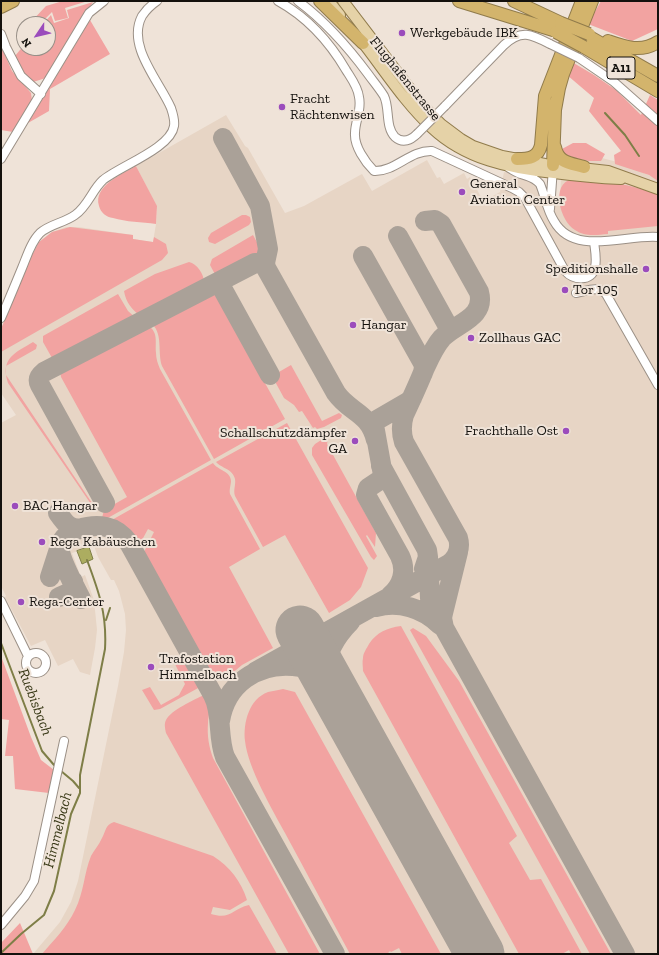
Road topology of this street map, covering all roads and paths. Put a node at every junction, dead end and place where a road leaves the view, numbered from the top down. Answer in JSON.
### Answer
{"nodes":[{"id":1,"x":104,"y":1,"type":"edge"},
{"id":2,"x":157,"y":1,"type":"edge"},
{"id":3,"x":278,"y":1,"type":"edge"},
{"id":4,"x":298,"y":1,"type":"edge"},
{"id":5,"x":320,"y":1,"type":"edge"},
{"id":6,"x":329,"y":1,"type":"edge"},
{"id":7,"x":343,"y":1,"type":"edge"},
{"id":8,"x":459,"y":1,"type":"edge"},
{"id":9,"x":486,"y":1,"type":"edge"},
{"id":10,"x":514,"y":1,"type":"edge"},
{"id":11,"x":582,"y":1,"type":"edge"},
{"id":12,"x":592,"y":1,"type":"edge"},
{"id":13,"x":557,"y":28,"type":"junction"},
{"id":14,"x":1,"y":34,"type":"edge"},
{"id":15,"x":587,"y":39,"type":"junction"},
{"id":16,"x":658,"y":42,"type":"edge"},
{"id":17,"x":363,"y":43,"type":"junction"},
{"id":18,"x":658,"y":76,"type":"edge"},
{"id":19,"x":658,"y":91,"type":"edge"},
{"id":20,"x":41,"y":94,"type":"junction"},
{"id":21,"x":658,"y":121,"type":"edge"},
{"id":22,"x":542,"y":131,"type":"junction"},
{"id":23,"x":554,"y":141,"type":"junction"},
{"id":24,"x":517,"y":159,"type":"junction"},
{"id":25,"x":1,"y":160,"type":"edge"},
{"id":26,"x":507,"y":166,"type":"junction"},
{"id":27,"x":584,"y":167,"type":"junction"},
{"id":28,"x":549,"y":169,"type":"junction"},
{"id":29,"x":631,"y":179,"type":"junction"},
{"id":30,"x":658,"y":188,"type":"edge"},
{"id":31,"x":544,"y":196,"type":"junction"},
{"id":32,"x":550,"y":211,"type":"junction"},
{"id":33,"x":658,"y":237,"type":"edge"},
{"id":34,"x":594,"y":242,"type":"junction"},
{"id":35,"x":576,"y":294,"type":"dead end"},
{"id":36,"x":1,"y":318,"type":"edge"},
{"id":37,"x":658,"y":385,"type":"edge"},
{"id":38,"x":1,"y":601,"type":"edge"},
{"id":39,"x":28,"y":656,"type":"dead end"},
{"id":40,"x":64,"y":741,"type":"dead end"},
{"id":41,"x":1,"y":925,"type":"edge"}],
"edges":[{"from":1,"to":20,"type":"street"},
{"from":2,"to":36,"type":"street"},
{"from":3,"to":34,"type":"street"},
{"from":4,"to":21,"type":"street","bridge":true},
{"from":5,"to":17,"type":"highway"},
{"from":6,"to":17,"type":"main road","name":"Flughafenstrasse"},
{"from":7,"to":24,"type":"main road","name":"Flughafenstrasse"},
{"from":8,"to":13,"type":"highway"},
{"from":9,"to":13,"type":"highway","number":"A11"},
{"from":10,"to":13,"type":"highway","number":"A11"},
{"from":11,"to":22,"type":"highway"},
{"from":12,"to":23,"type":"highway"},
{"from":13,"to":15,"type":"highway","number":"A11","bridge":true},
{"from":14,"to":20,"type":"street"},
{"from":15,"to":16,"type":"highway"},
{"from":15,"to":18,"type":"highway","number":"A11"},
{"from":15,"to":19,"type":"highway","number":"A11"},
{"from":17,"to":26,"type":"main road","name":"Flughafenstrasse"},
{"from":20,"to":25,"type":"street"},
{"from":22,"to":24,"type":"highway"},
{"from":22,"to":28,"type":"highway"},
{"from":23,"to":27,"type":"highway"},
{"from":23,"to":28,"type":"highway"},
{"from":24,"to":28,"type":"main road","name":"Flughafenstrasse"},
{"from":26,"to":28,"type":"main road","name":"Flughafenstrasse"},
{"from":26,"to":31,"type":"street","name":"Flughafenstrasse"},
{"from":27,"to":28,"type":"main road"},
{"from":27,"to":29,"type":"main road"},
{"from":28,"to":29,"type":"main road"},
{"from":28,"to":31,"type":"street","name":"Flughafenstrasse"},
{"from":28,"to":32,"type":"street"},
{"from":29,"to":30,"type":"main road"},
{"from":31,"to":32,"type":"street","name":"Flughafenstrasse"},
{"from":32,"to":34,"type":"street","name":"Flughafenstrasse"},
{"from":33,"to":34,"type":"street","name":"Flughafenstrasse"},
{"from":35,"to":37,"type":"street"},
{"from":38,"to":39,"type":"street"},
{"from":40,"to":41,"type":"street"}]}
